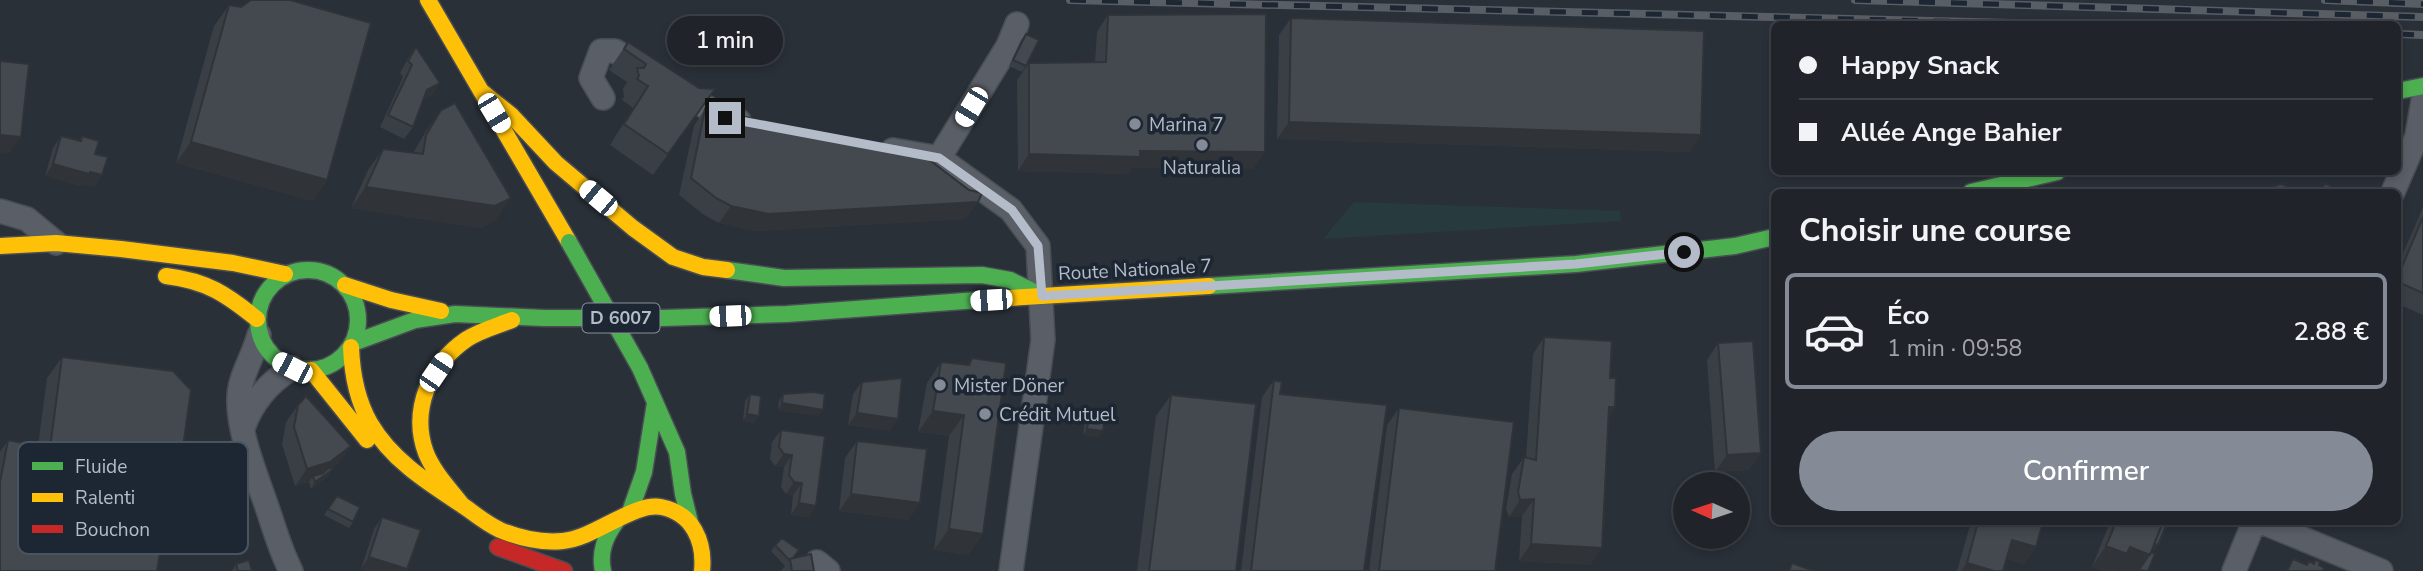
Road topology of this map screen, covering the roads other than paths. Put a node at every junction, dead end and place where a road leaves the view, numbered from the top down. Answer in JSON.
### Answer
{"nodes":[{"id":1,"x":428,"y":0,"type":"edge"},
{"id":2,"x":1017,"y":24,"type":"dead end"},
{"id":3,"x":2423,"y":86,"type":"edge"},
{"id":4,"x":2401,"y":90,"type":"edge"},
{"id":5,"x":481,"y":91,"type":"junction"},
{"id":6,"x":603,"y":98,"type":"dead end"},
{"id":7,"x":2423,"y":101,"type":"edge"},
{"id":8,"x":766,"y":126,"type":"edge"},
{"id":9,"x":873,"y":146,"type":"edge"},
{"id":10,"x":939,"y":158,"type":"junction"},
{"id":11,"x":2401,"y":173,"type":"edge"},
{"id":12,"x":2044,"y":175,"type":"edge"},
{"id":13,"x":1984,"y":189,"type":"edge"},
{"id":14,"x":0,"y":211,"type":"edge"},
{"id":15,"x":1771,"y":238,"type":"edge"},
{"id":16,"x":0,"y":248,"type":"edge"},
{"id":17,"x":53,"y":251,"type":"junction"},
{"id":18,"x":153,"y":274,"type":"dead end"},
{"id":19,"x":285,"y":274,"type":"junction"},
{"id":20,"x":345,"y":285,"type":"junction"},
{"id":21,"x":1042,"y":296,"type":"junction"},
{"id":22,"x":455,"y":314,"type":"junction"},
{"id":23,"x":521,"y":317,"type":"junction"},
{"id":24,"x":258,"y":327,"type":"junction"},
{"id":25,"x":352,"y":345,"type":"junction"},
{"id":26,"x":301,"y":369,"type":"junction"},
{"id":27,"x":655,"y":398,"type":"junction"},
{"id":28,"x":243,"y":428,"type":"junction"},
{"id":29,"x":247,"y":442,"type":"edge"},
{"id":30,"x":248,"y":445,"type":"edge"},
{"id":31,"x":432,"y":504,"type":"dead end"},
{"id":32,"x":463,"y":506,"type":"junction"},
{"id":33,"x":630,"y":512,"type":"junction"},
{"id":34,"x":616,"y":522,"type":"junction"},
{"id":35,"x":690,"y":522,"type":"junction"},
{"id":36,"x":2254,"y":525,"type":"edge"},
{"id":37,"x":2272,"y":525,"type":"edge"},
{"id":38,"x":471,"y":531,"type":"dead end"},
{"id":39,"x":703,"y":570,"type":"edge"},
{"id":40,"x":290,"y":571,"type":"edge"},
{"id":41,"x":564,"y":571,"type":"edge"},
{"id":42,"x":603,"y":571,"type":"edge"},
{"id":43,"x":1011,"y":571,"type":"edge"},
{"id":44,"x":2234,"y":571,"type":"edge"},
{"id":45,"x":2381,"y":571,"type":"edge"}],
"edges":[{"from":1,"to":5,"type":"main road"},
{"from":2,"to":10,"type":"street"},
{"from":3,"to":4,"type":"main road"},
{"from":5,"to":21,"type":"main road"},
{"from":5,"to":27,"type":"main road","bridge":true},
{"from":6,"to":8,"type":"street"},
{"from":7,"to":11,"type":"street"},
{"from":9,"to":10,"type":"street"},
{"from":10,"to":21,"type":"street"},
{"from":12,"to":13,"type":"main road"},
{"from":14,"to":17,"type":"street"},
{"from":15,"to":21,"type":"main road","name":"Route Nationale 7","number":"D 6007"},
{"from":16,"to":17,"type":"main road"},
{"from":17,"to":19,"type":"main road"},
{"from":18,"to":24,"type":"main road"},
{"from":19,"to":20,"type":"main road"},
{"from":19,"to":24,"type":"main road"},
{"from":20,"to":22,"type":"main road","name":"Route Nationale 7","number":"D 6007"},
{"from":20,"to":25,"type":"main road"},
{"from":21,"to":23,"type":"main road","name":"Route Nationale 7","number":"D 6007"},
{"from":21,"to":43,"type":"street"},
{"from":22,"to":23,"type":"main road","name":"Route Nationale 7","number":"D 6007"},
{"from":22,"to":25,"type":"main road","name":"Route Nationale 7","number":"D 6007"},
{"from":23,"to":32,"type":"main road"},
{"from":24,"to":26,"type":"main road"},
{"from":24,"to":28,"type":"street"},
{"from":25,"to":26,"type":"main road"},
{"from":25,"to":32,"type":"main road"},
{"from":26,"to":28,"type":"street"},
{"from":26,"to":31,"type":"main road"},
{"from":27,"to":33,"type":"main road"},
{"from":27,"to":35,"type":"main road"},
{"from":28,"to":29,"type":"street"},
{"from":30,"to":40,"type":"street"},
{"from":32,"to":34,"type":"main road"},
{"from":33,"to":34,"type":"main road"},
{"from":33,"to":35,"type":"main road"},
{"from":34,"to":42,"type":"main road"},
{"from":35,"to":39,"type":"main road"},
{"from":36,"to":44,"type":"street"},
{"from":37,"to":45,"type":"street"},
{"from":38,"to":41,"type":"main road"}]}
